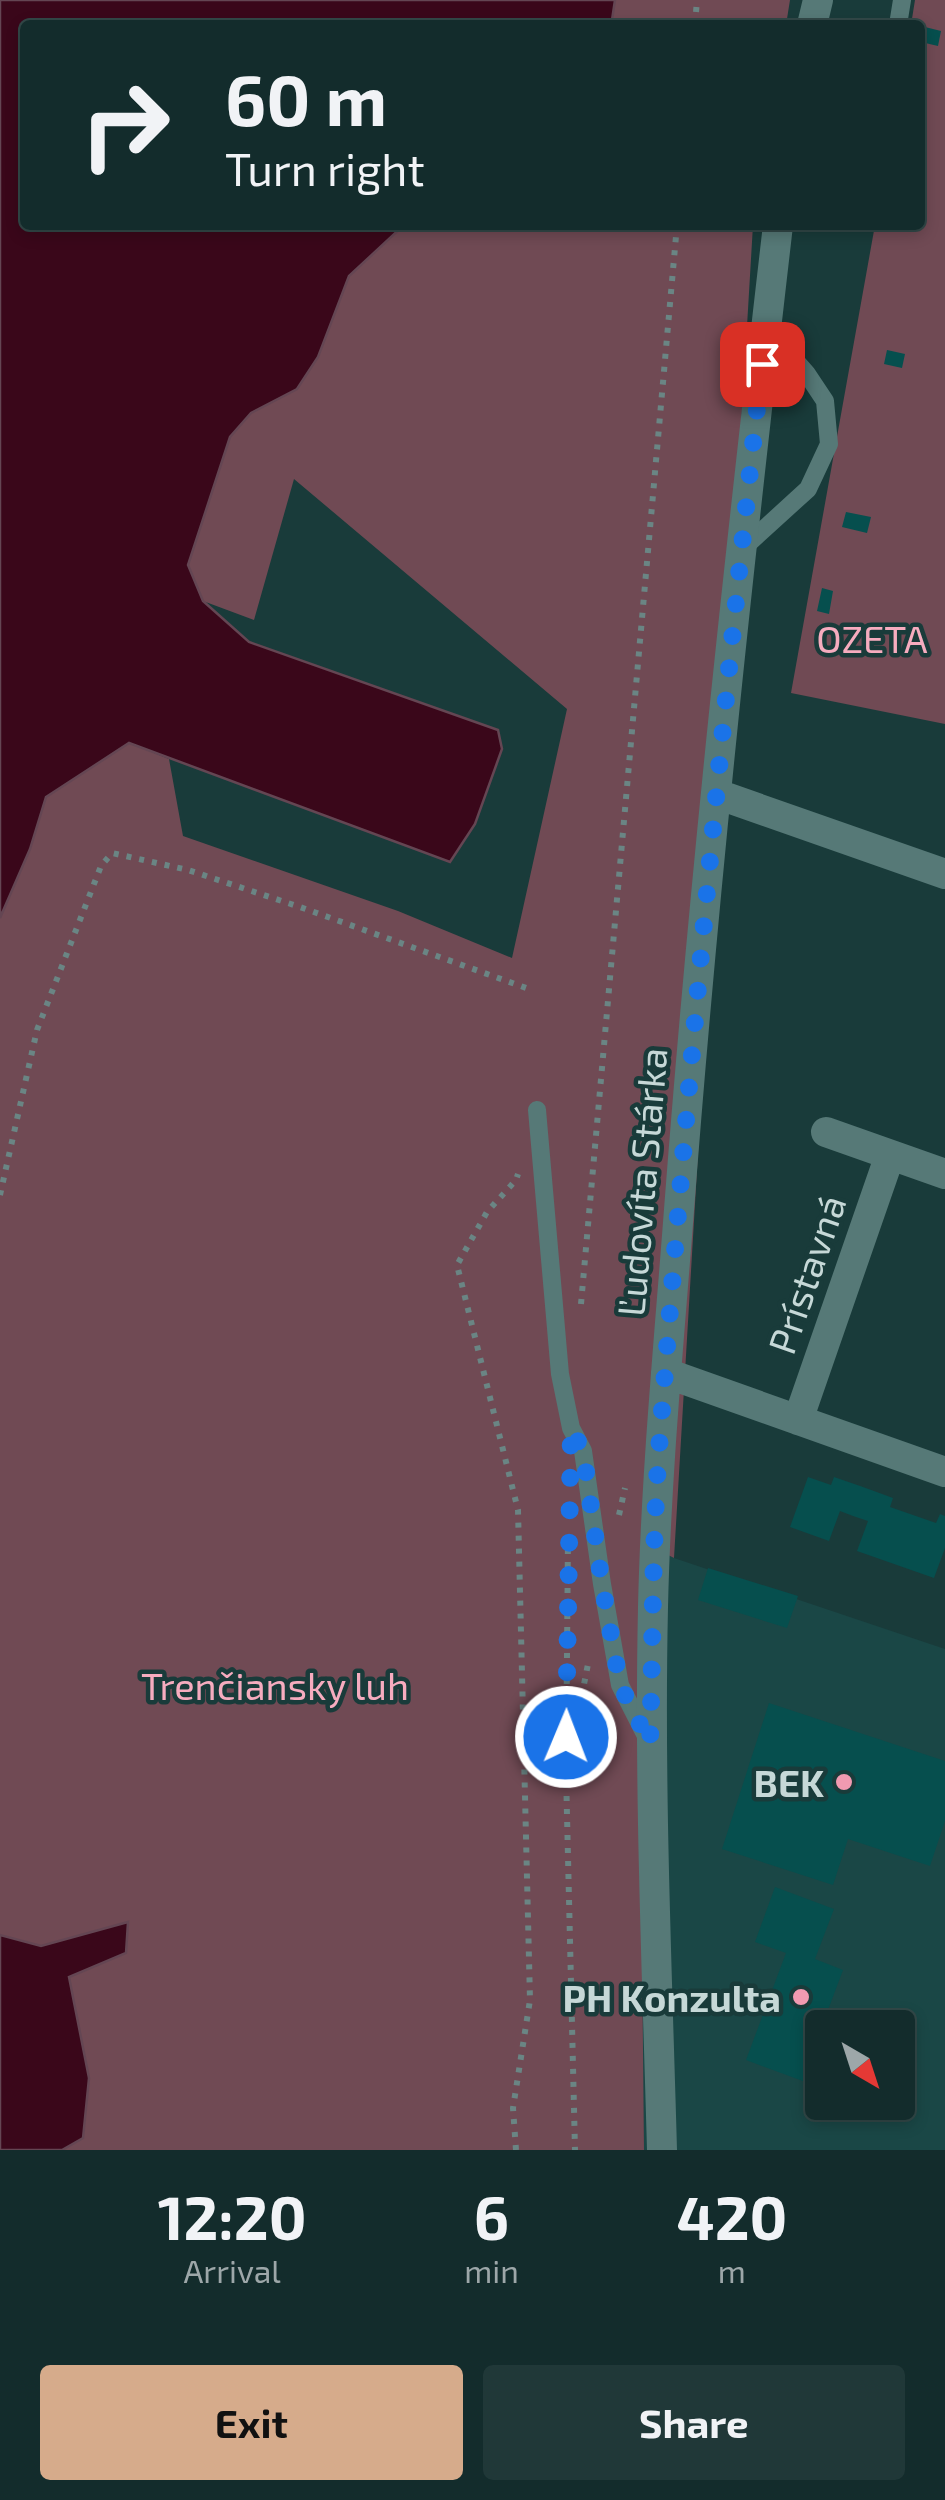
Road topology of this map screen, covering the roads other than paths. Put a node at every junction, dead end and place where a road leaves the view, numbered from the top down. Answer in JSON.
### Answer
{"nodes":[{"id":1,"x":777,"y":230,"type":"edge"},
{"id":2,"x":766,"y":327,"type":"junction"},
{"id":3,"x":741,"y":550,"type":"junction"},
{"id":4,"x":716,"y":794,"type":"junction"},
{"id":5,"x":945,"y":874,"type":"edge"},
{"id":6,"x":538,"y":1110,"type":"dead end"},
{"id":7,"x":826,"y":1132,"type":"dead end"},
{"id":8,"x":890,"y":1155,"type":"junction"},
{"id":9,"x":945,"y":1174,"type":"edge"},
{"id":10,"x":666,"y":1374,"type":"junction"},
{"id":11,"x":798,"y":1420,"type":"junction"},
{"id":12,"x":945,"y":1472,"type":"edge"},
{"id":13,"x":650,"y":1744,"type":"junction"},
{"id":14,"x":662,"y":2150,"type":"edge"}],
"edges":[{"from":1,"to":2,"type":"street","name":"Ľudovíta Stárka"},
{"from":2,"to":3,"type":"street","name":"Ľudovíta Stárka"},
{"from":2,"to":3,"type":"lane"},
{"from":3,"to":4,"type":"street","name":"Ľudovíta Stárka"},
{"from":4,"to":5,"type":"street"},
{"from":4,"to":10,"type":"street","name":"Ľudovíta Stárka"},
{"from":6,"to":13,"type":"lane"},
{"from":7,"to":8,"type":"street"},
{"from":8,"to":9,"type":"street"},
{"from":8,"to":11,"type":"street","name":"Prístavná"},
{"from":10,"to":11,"type":"street"},
{"from":10,"to":13,"type":"street","name":"Ľudovíta Stárka"},
{"from":11,"to":12,"type":"street"},
{"from":13,"to":14,"type":"street","name":"Ľudovíta Stárka"}]}
